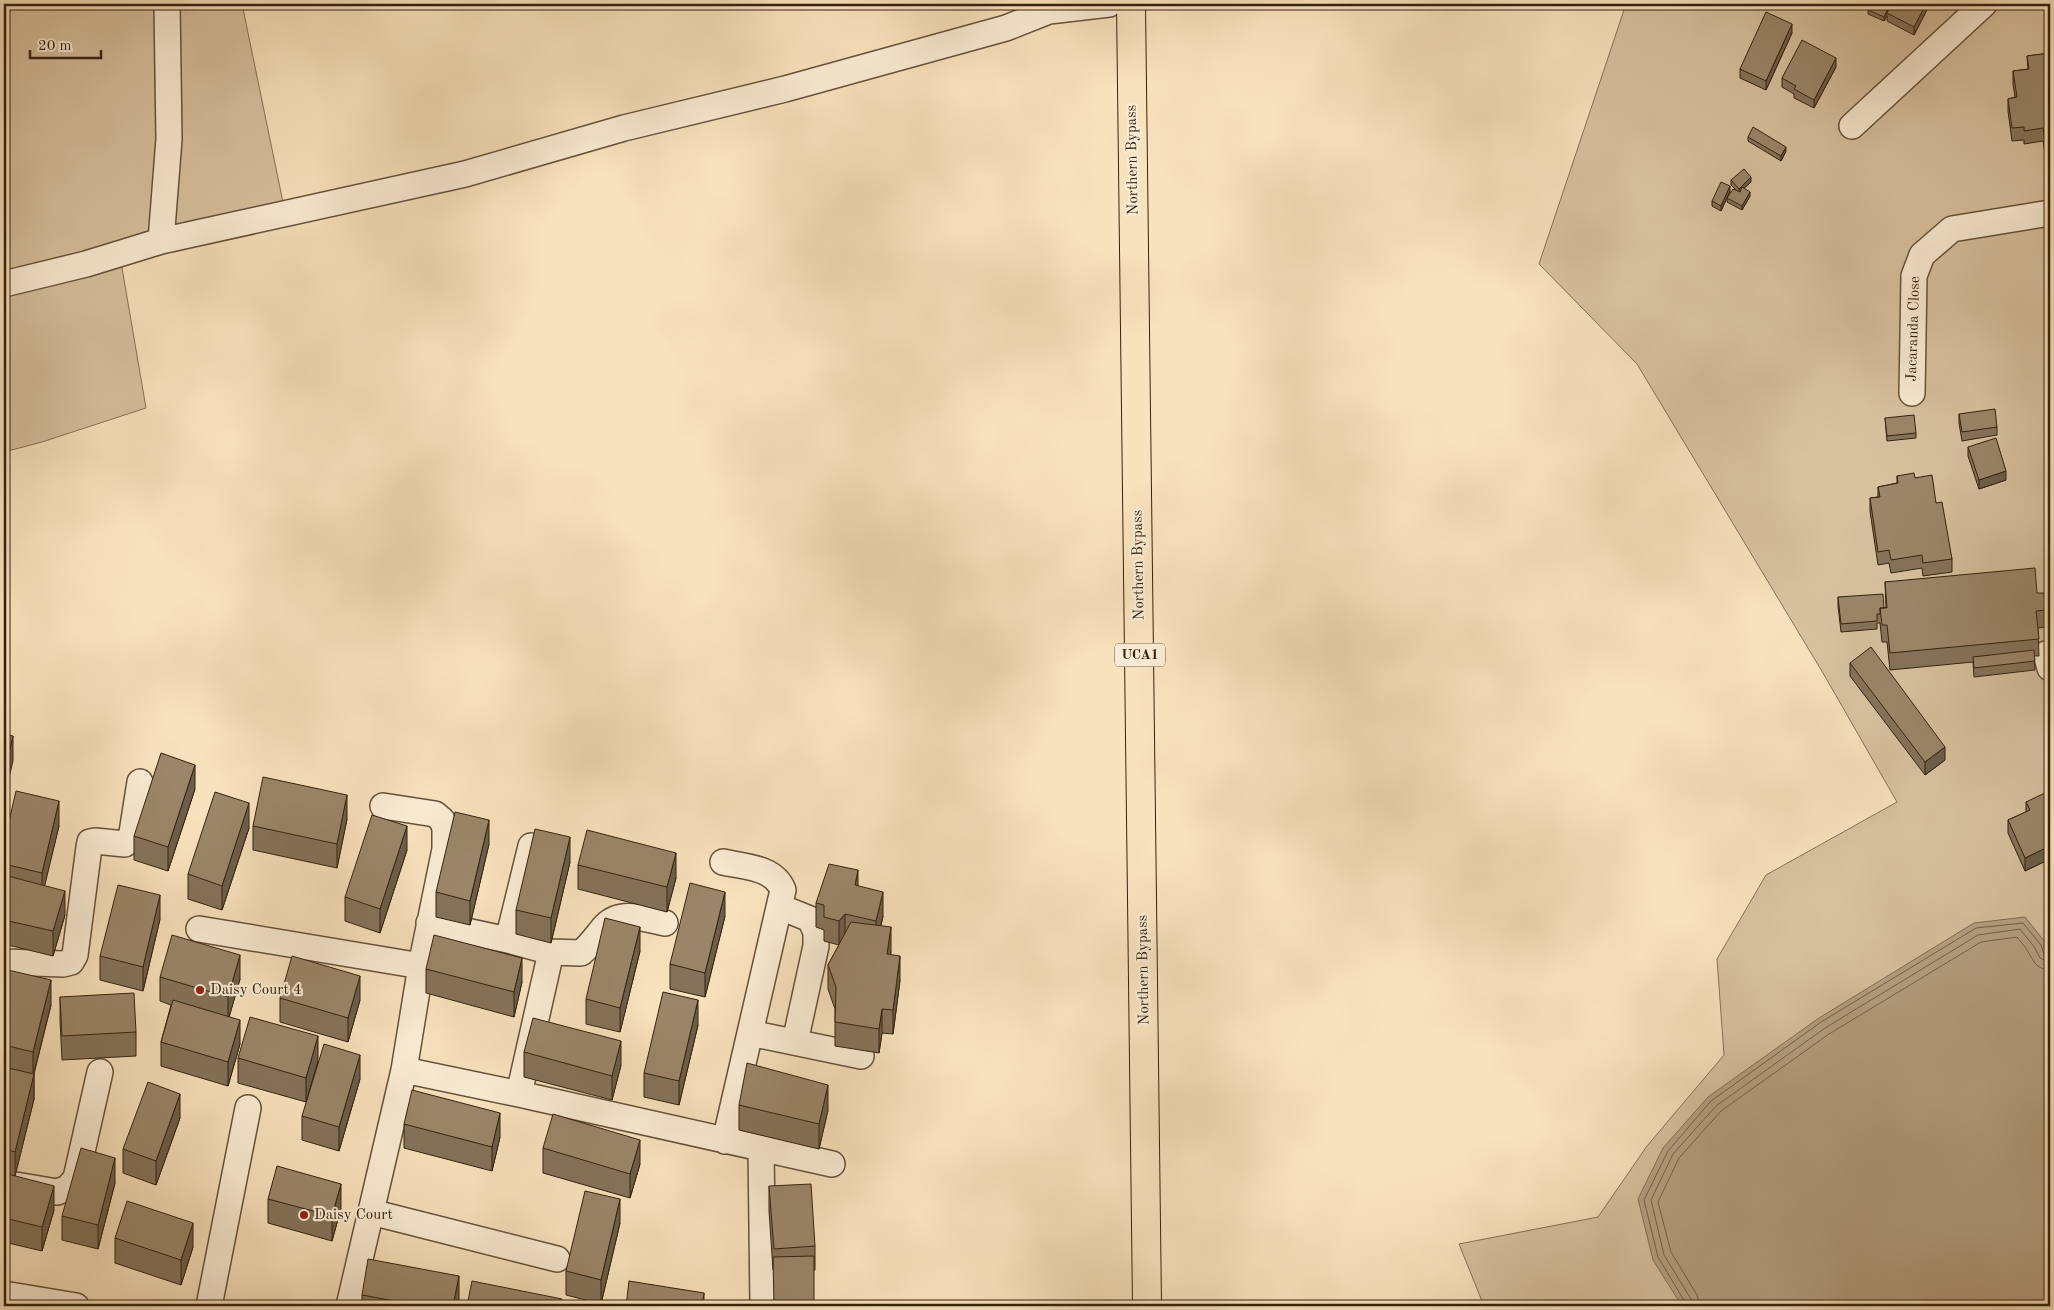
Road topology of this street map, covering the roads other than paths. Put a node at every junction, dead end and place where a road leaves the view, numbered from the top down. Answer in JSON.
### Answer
{"nodes":[{"id":1,"x":167,"y":4,"type":"edge"},
{"id":2,"x":1109,"y":4,"type":"edge"},
{"id":3,"x":1131,"y":4,"type":"edge"},
{"id":4,"x":1984,"y":4,"type":"edge"},
{"id":5,"x":1852,"y":126,"type":"dead end"},
{"id":6,"x":2050,"y":213,"type":"edge"},
{"id":7,"x":161,"y":241,"type":"junction"},
{"id":8,"x":4,"y":284,"type":"edge"},
{"id":9,"x":1912,"y":393,"type":"dead end"},
{"id":10,"x":140,"y":782,"type":"dead end"},
{"id":11,"x":383,"y":806,"type":"dead end"},
{"id":12,"x":531,"y":846,"type":"edge"},
{"id":13,"x":723,"y":862,"type":"dead end"},
{"id":14,"x":780,"y":907,"type":"junction"},
{"id":15,"x":429,"y":923,"type":"junction"},
{"id":16,"x":665,"y":923,"type":"dead end"},
{"id":17,"x":200,"y":929,"type":"dead end"},
{"id":18,"x":508,"y":940,"type":"junction"},
{"id":19,"x":551,"y":952,"type":"junction"},
{"id":20,"x":4,"y":962,"type":"edge"},
{"id":21,"x":421,"y":966,"type":"junction"},
{"id":22,"x":750,"y":1033,"type":"junction"},
{"id":23,"x":795,"y":1042,"type":"junction"},
{"id":24,"x":861,"y":1056,"type":"edge"},
{"id":25,"x":404,"y":1070,"type":"junction"},
{"id":26,"x":100,"y":1072,"type":"dead end"},
{"id":27,"x":519,"y":1094,"type":"junction"},
{"id":28,"x":248,"y":1108,"type":"dead end"},
{"id":29,"x":725,"y":1141,"type":"junction"},
{"id":30,"x":761,"y":1148,"type":"junction"},
{"id":31,"x":832,"y":1164,"type":"dead end"},
{"id":32,"x":4,"y":1183,"type":"edge"},
{"id":33,"x":371,"y":1212,"type":"junction"},
{"id":34,"x":557,"y":1259,"type":"dead end"},
{"id":35,"x":4,"y":1294,"type":"edge"},
{"id":36,"x":76,"y":1306,"type":"edge"},
{"id":37,"x":209,"y":1306,"type":"edge"},
{"id":38,"x":349,"y":1306,"type":"edge"},
{"id":39,"x":763,"y":1306,"type":"edge"},
{"id":40,"x":1147,"y":1306,"type":"edge"}],
"edges":[{"from":1,"to":7,"type":"street"},
{"from":2,"to":7,"type":"street"},
{"from":3,"to":40,"type":"main road","name":"Northern Bypass","number":"UCA1"},
{"from":4,"to":5,"type":"street"},
{"from":6,"to":9,"type":"street","name":"Jacaranda Close"},
{"from":7,"to":8,"type":"street"},
{"from":10,"to":20,"type":"street"},
{"from":11,"to":15,"type":"street"},
{"from":12,"to":18,"type":"street"},
{"from":13,"to":14,"type":"street"},
{"from":14,"to":22,"type":"street"},
{"from":14,"to":23,"type":"street"},
{"from":15,"to":18,"type":"street"},
{"from":15,"to":21,"type":"street"},
{"from":16,"to":19,"type":"street"},
{"from":17,"to":21,"type":"street"},
{"from":18,"to":19,"type":"street"},
{"from":19,"to":27,"type":"street"},
{"from":21,"to":25,"type":"street"},
{"from":22,"to":23,"type":"street"},
{"from":22,"to":29,"type":"street"},
{"from":23,"to":24,"type":"street"},
{"from":25,"to":27,"type":"street"},
{"from":25,"to":33,"type":"street"},
{"from":26,"to":32,"type":"street"},
{"from":27,"to":29,"type":"street"},
{"from":28,"to":37,"type":"street"},
{"from":29,"to":30,"type":"street"},
{"from":30,"to":31,"type":"street"},
{"from":30,"to":39,"type":"street"},
{"from":33,"to":34,"type":"street"},
{"from":33,"to":38,"type":"street"},
{"from":35,"to":36,"type":"street"}]}
